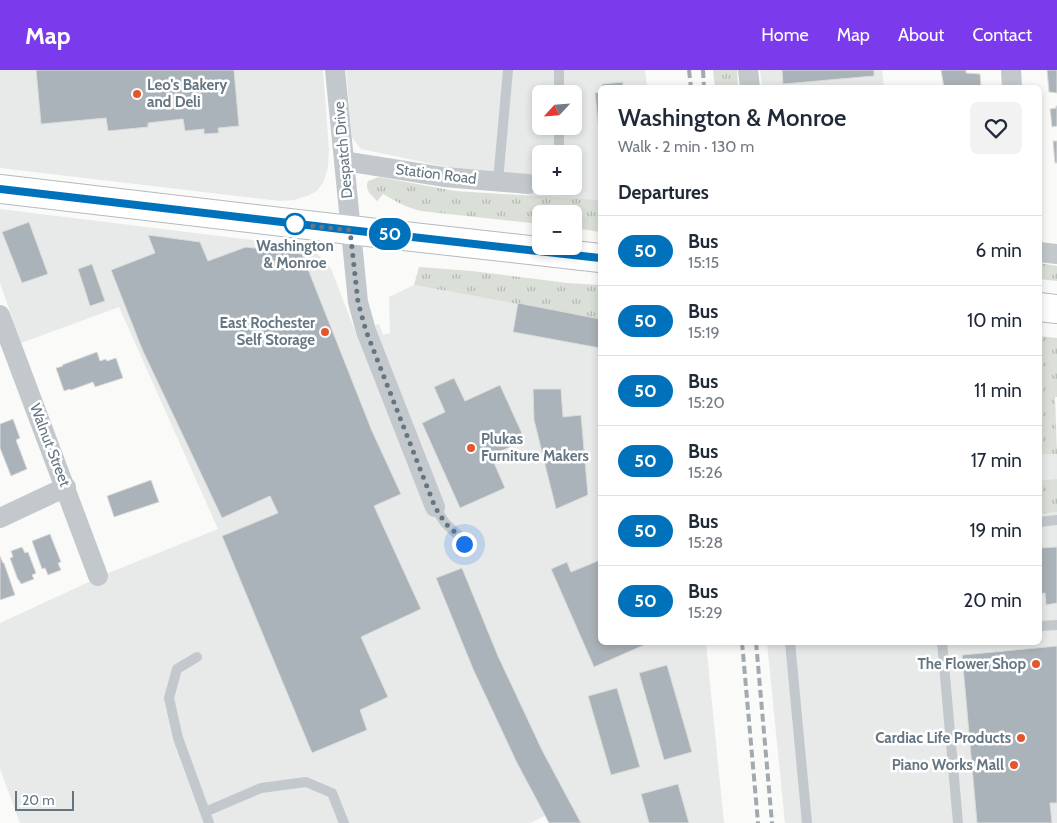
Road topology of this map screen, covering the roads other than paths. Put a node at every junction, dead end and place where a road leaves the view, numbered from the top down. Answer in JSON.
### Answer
{"nodes":[{"id":1,"x":335,"y":70,"type":"edge"},
{"id":2,"x":508,"y":70,"type":"edge"},
{"id":3,"x":559,"y":70,"type":"edge"},
{"id":4,"x":748,"y":70,"type":"edge"},
{"id":5,"x":1011,"y":70,"type":"edge"},
{"id":6,"x":559,"y":85,"type":"edge"},
{"id":7,"x":750,"y":85,"type":"edge"},
{"id":8,"x":1012,"y":85,"type":"edge"},
{"id":9,"x":344,"y":160,"type":"junction"},
{"id":10,"x":498,"y":182,"type":"junction"},
{"id":11,"x":532,"y":183,"type":"edge"},
{"id":12,"x":0,"y":189,"type":"edge"},
{"id":13,"x":350,"y":230,"type":"junction"},
{"id":14,"x":1042,"y":252,"type":"edge"},
{"id":15,"x":1057,"y":254,"type":"edge"},
{"id":16,"x":598,"y":258,"type":"edge"},
{"id":17,"x":1042,"y":307,"type":"edge"},
{"id":18,"x":1057,"y":309,"type":"edge"},
{"id":19,"x":0,"y":315,"type":"edge"},
{"id":20,"x":66,"y":487,"type":"junction"},
{"id":21,"x":435,"y":507,"type":"joint"},
{"id":22,"x":0,"y":518,"type":"edge"},
{"id":23,"x":1057,"y":520,"type":"edge"},
{"id":24,"x":1042,"y":522,"type":"edge"},
{"id":25,"x":464,"y":544,"type":"dead end"},
{"id":26,"x":98,"y":576,"type":"dead end"},
{"id":27,"x":1057,"y":624,"type":"edge"},
{"id":28,"x":1042,"y":626,"type":"edge"},
{"id":29,"x":790,"y":645,"type":"edge"},
{"id":30,"x":942,"y":645,"type":"edge"},
{"id":31,"x":197,"y":657,"type":"dead end"},
{"id":32,"x":205,"y":812,"type":"junction"},
{"id":33,"x":209,"y":823,"type":"edge"},
{"id":34,"x":344,"y":823,"type":"edge"},
{"id":35,"x":807,"y":823,"type":"edge"},
{"id":36,"x":958,"y":823,"type":"edge"}],
"edges":[{"from":1,"to":9,"type":"street","name":"Despatch Drive"},
{"from":2,"to":10,"type":"lane"},
{"from":3,"to":6,"type":"lane"},
{"from":4,"to":7,"type":"street"},
{"from":5,"to":8,"type":"street"},
{"from":9,"to":10,"type":"street","name":"Station Road"},
{"from":9,"to":13,"type":"street","name":"Despatch Drive"},
{"from":10,"to":11,"type":"street","name":"Station Road"},
{"from":12,"to":13,"type":"main road"},
{"from":13,"to":16,"type":"main road"},
{"from":13,"to":21,"type":"street","name":"Despatch Drive"},
{"from":14,"to":15,"type":"street"},
{"from":17,"to":18,"type":"main road"},
{"from":19,"to":20,"type":"street","name":"Walnut Street"},
{"from":20,"to":22,"type":"street"},
{"from":20,"to":26,"type":"street","name":"Walnut Street"},
{"from":21,"to":25,"type":"lane"},
{"from":23,"to":24,"type":"lane"},
{"from":27,"to":28,"type":"lane"},
{"from":29,"to":35,"type":"lane"},
{"from":30,"to":36,"type":"lane"},
{"from":31,"to":32,"type":"lane"},
{"from":32,"to":33,"type":"lane"},
{"from":32,"to":34,"type":"lane"}]}
